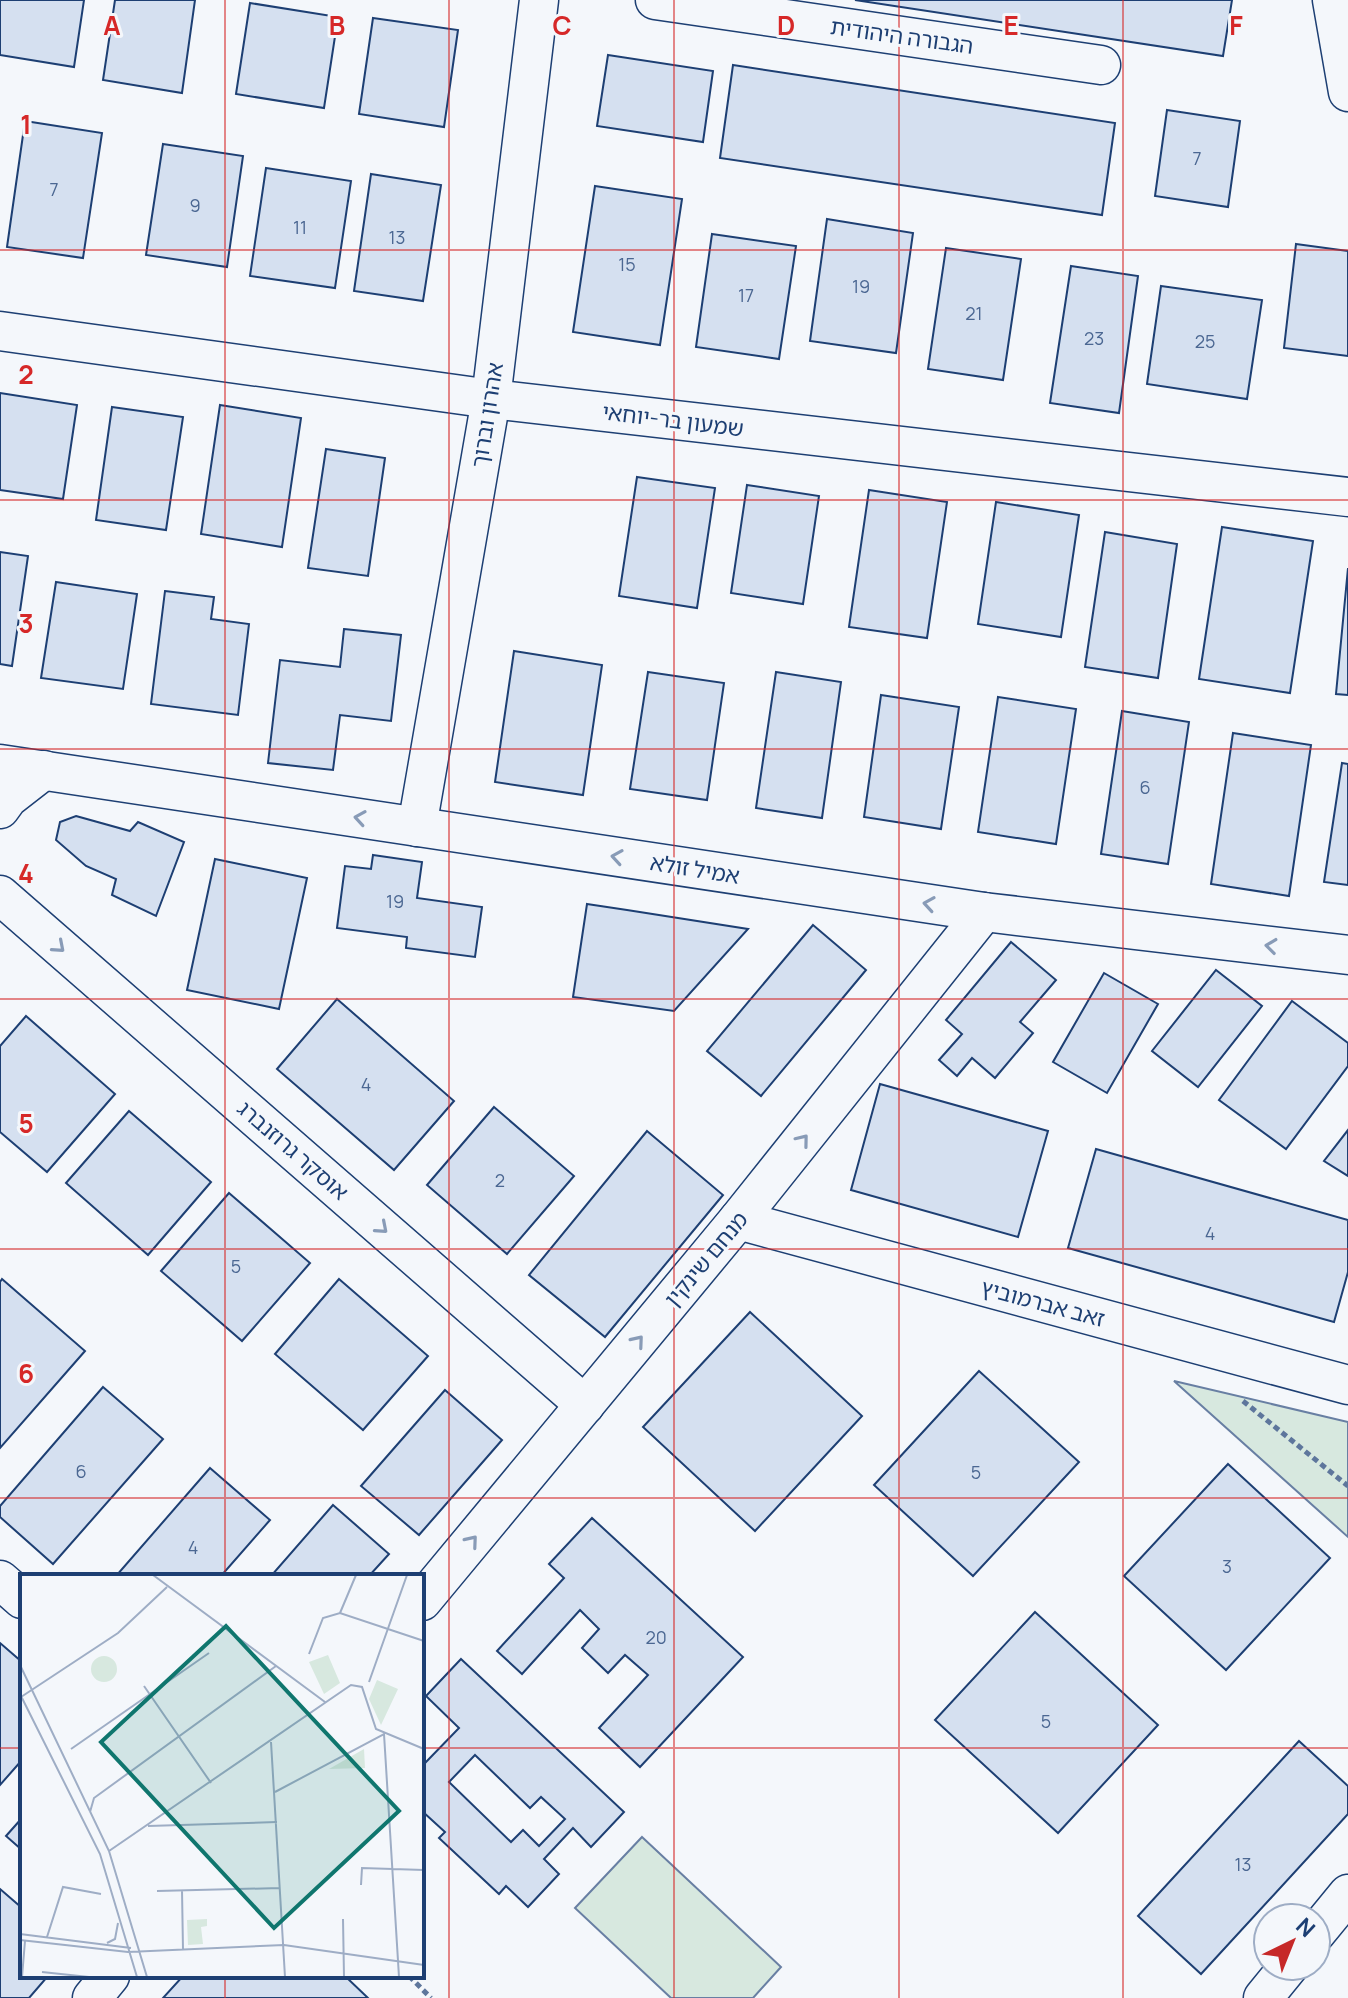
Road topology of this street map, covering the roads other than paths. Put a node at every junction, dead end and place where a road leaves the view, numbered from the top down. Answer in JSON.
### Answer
{"nodes":[{"id":1,"x":539,"y":0,"type":"edge"},
{"id":2,"x":655,"y":0,"type":"edge"},
{"id":3,"x":1332,"y":0,"type":"edge"},
{"id":4,"x":1101,"y":65,"type":"dead end"},
{"id":5,"x":1348,"y":92,"type":"edge"},
{"id":6,"x":0,"y":331,"type":"edge"},
{"id":7,"x":491,"y":399,"type":"junction"},
{"id":8,"x":1348,"y":497,"type":"edge"},
{"id":9,"x":0,"y":764,"type":"edge"},
{"id":10,"x":44,"y":770,"type":"junction"},
{"id":11,"x":0,"y":809,"type":"edge"},
{"id":12,"x":417,"y":827,"type":"junction"},
{"id":13,"x":0,"y":895,"type":"edge"},
{"id":14,"x":984,"y":912,"type":"junction"},
{"id":15,"x":1348,"y":955,"type":"edge"},
{"id":16,"x":738,"y":1220,"type":"junction"},
{"id":17,"x":1348,"y":1385,"type":"edge"},
{"id":18,"x":585,"y":1405,"type":"junction"},
{"id":19,"x":0,"y":1580,"type":"edge"},
{"id":20,"x":20,"y":1597,"type":"edge"},
{"id":21,"x":424,"y":1599,"type":"edge"},
{"id":22,"x":1348,"y":1894,"type":"edge"},
{"id":23,"x":1332,"y":1914,"type":"edge"},
{"id":24,"x":108,"y":1978,"type":"edge"},
{"id":25,"x":1276,"y":1982,"type":"edge"},
{"id":26,"x":92,"y":1998,"type":"edge"},
{"id":27,"x":1263,"y":1998,"type":"edge"}],
"edges":[{"from":1,"to":7,"type":"street","name":"אהרון וברוך"},
{"from":2,"to":4,"type":"street","name":"הגבורה היהודית"},
{"from":3,"to":5,"type":"street"},
{"from":6,"to":7,"type":"street","name":"שמעון בר-יוחאי"},
{"from":7,"to":8,"type":"street","name":"שמעון בר-יוחאי"},
{"from":7,"to":12,"type":"street","name":"אהרון וברוך"},
{"from":9,"to":10,"type":"street","name":"אמיל זולא"},
{"from":10,"to":11,"type":"street"},
{"from":12,"to":10,"type":"street","name":"אמיל זולא","one_way":true},
{"from":14,"to":12,"type":"street","name":"אמיל זולא","one_way":true},
{"from":13,"to":18,"type":"street","name":"אוסקר גרוזנברג","one_way":true},
{"from":15,"to":14,"type":"street","name":"אמיל זולא","one_way":true},
{"from":16,"to":14,"type":"street","name":"מנחם שינקין","one_way":true},
{"from":16,"to":17,"type":"street","name":"זאב אברמוביץ"},
{"from":18,"to":16,"type":"street","name":"מנחם שינקין","one_way":true},
{"from":21,"to":18,"type":"street","name":"מנחם שינקין","one_way":true},
{"from":19,"to":20,"type":"street"},
{"from":22,"to":23,"type":"street"},
{"from":24,"to":26,"type":"street"},
{"from":25,"to":27,"type":"street"}]}
